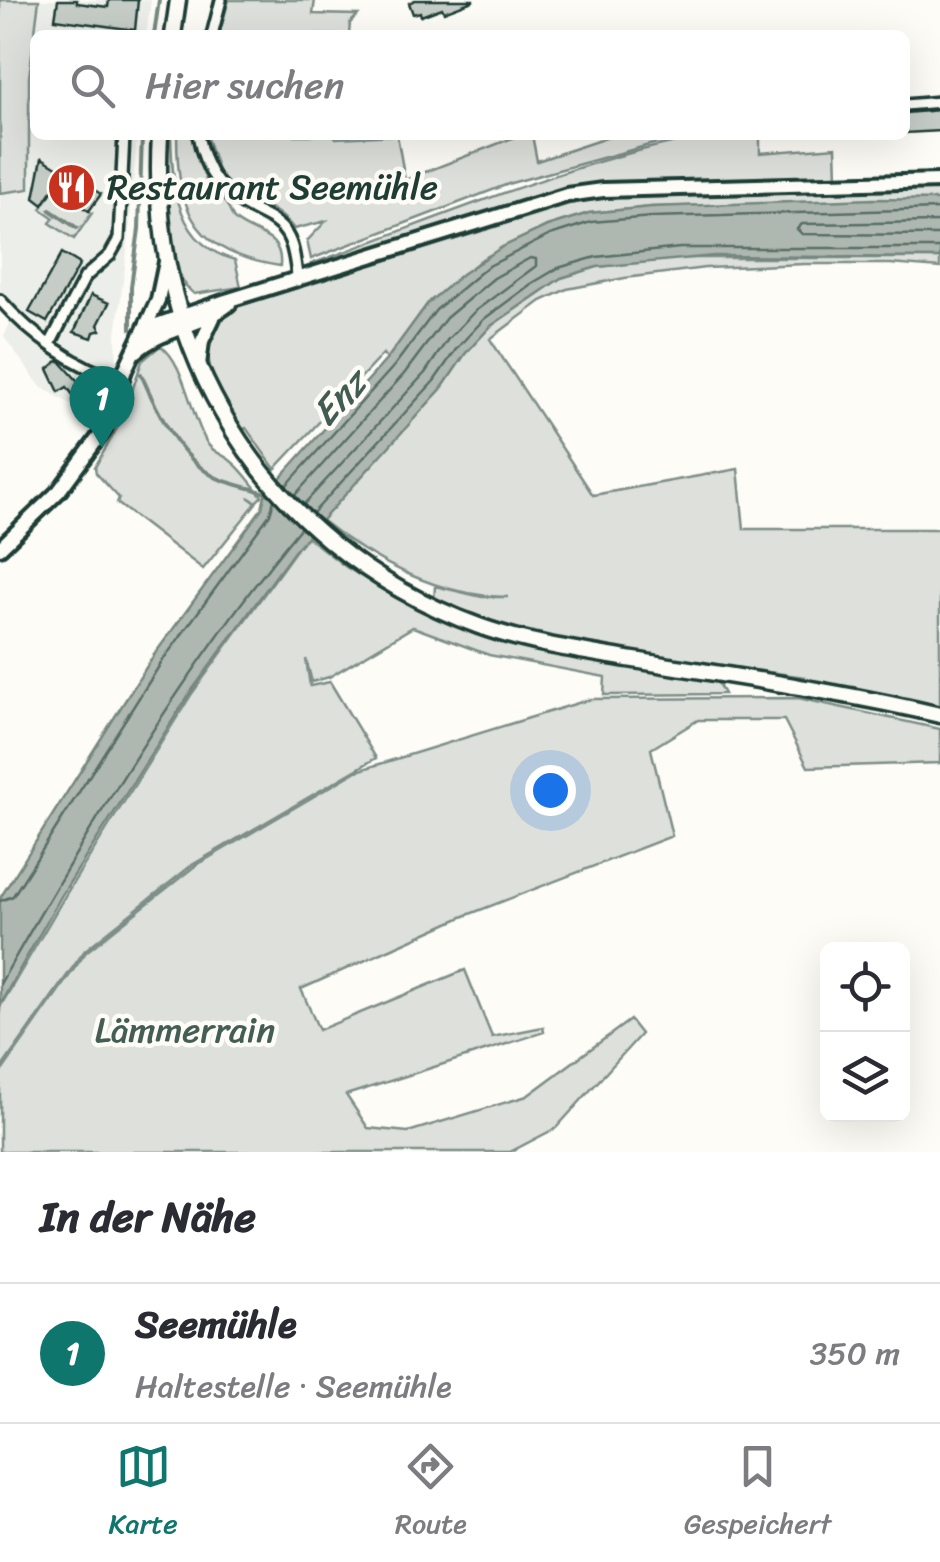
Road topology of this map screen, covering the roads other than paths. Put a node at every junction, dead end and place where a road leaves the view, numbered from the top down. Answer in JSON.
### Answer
{"nodes":[{"id":1,"x":178,"y":0,"type":"edge"},
{"id":2,"x":221,"y":0,"type":"edge"},
{"id":3,"x":173,"y":30,"type":"edge"},
{"id":4,"x":213,"y":30,"type":"edge"},
{"id":5,"x":940,"y":102,"type":"edge"},
{"id":6,"x":910,"y":105,"type":"edge"},
{"id":7,"x":124,"y":140,"type":"edge"},
{"id":8,"x":160,"y":140,"type":"edge"},
{"id":9,"x":199,"y":140,"type":"edge"},
{"id":10,"x":940,"y":182,"type":"edge"},
{"id":11,"x":167,"y":258,"type":"junction"},
{"id":12,"x":298,"y":281,"type":"junction"},
{"id":13,"x":234,"y":299,"type":"junction"},
{"id":14,"x":0,"y":300,"type":"edge"},
{"id":15,"x":214,"y":317,"type":"junction"},
{"id":16,"x":182,"y":322,"type":"junction"},
{"id":17,"x":141,"y":335,"type":"junction"},
{"id":18,"x":50,"y":344,"type":"junction"},
{"id":19,"x":199,"y":367,"type":"junction"},
{"id":20,"x":126,"y":370,"type":"junction"},
{"id":21,"x":0,"y":548,"type":"edge"},
{"id":22,"x":940,"y":715,"type":"edge"}],
"edges":[{"from":1,"to":3,"type":"main road"},
{"from":2,"to":4,"type":"street"},
{"from":5,"to":6,"type":"street"},
{"from":7,"to":18,"type":"street"},
{"from":8,"to":11,"type":"main road"},
{"from":9,"to":12,"type":"street"},
{"from":10,"to":12,"type":"street"},
{"from":11,"to":16,"type":"main road"},
{"from":11,"to":17,"type":"street"},
{"from":12,"to":13,"type":"street"},
{"from":13,"to":15,"type":"street"},
{"from":13,"to":16,"type":"street"},
{"from":14,"to":18,"type":"street"},
{"from":15,"to":16,"type":"street"},
{"from":15,"to":19,"type":"street"},
{"from":16,"to":17,"type":"street"},
{"from":16,"to":19,"type":"main road"},
{"from":16,"to":20,"type":"street"},
{"from":17,"to":20,"type":"street"},
{"from":18,"to":20,"type":"street"},
{"from":19,"to":22,"type":"main road"},
{"from":20,"to":21,"type":"street"}]}
